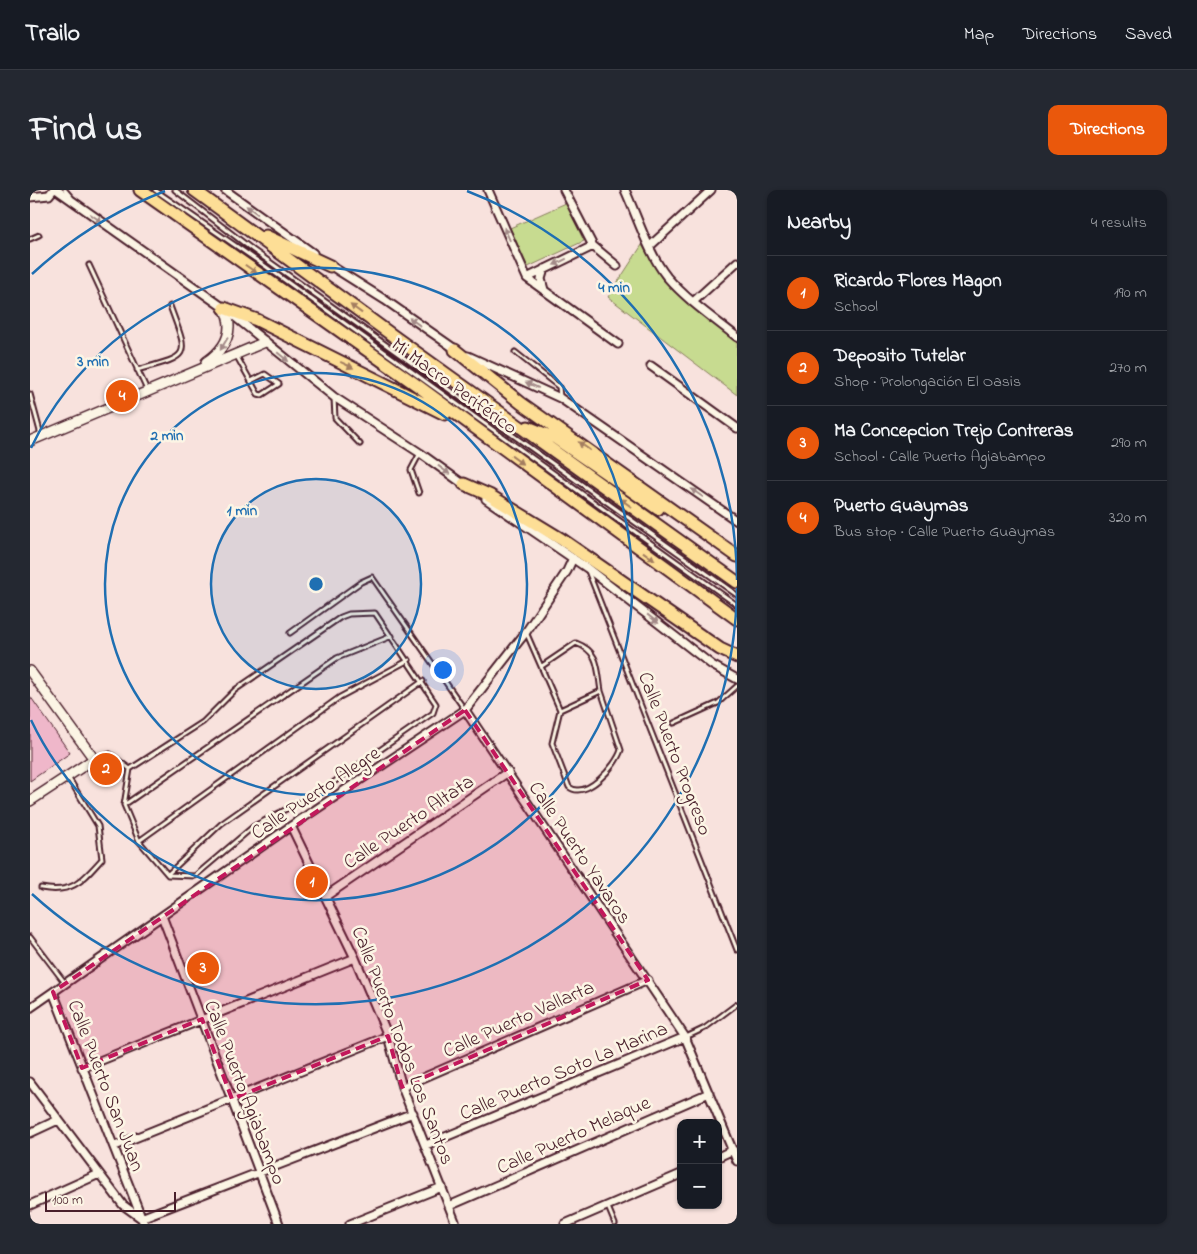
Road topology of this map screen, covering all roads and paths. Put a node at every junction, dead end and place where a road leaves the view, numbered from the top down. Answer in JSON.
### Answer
{"nodes":[{"id":1,"x":55,"y":190,"type":"edge"},
{"id":2,"x":65,"y":190,"type":"edge"},
{"id":3,"x":140,"y":190,"type":"edge"},
{"id":4,"x":155,"y":190,"type":"edge"},
{"id":5,"x":176,"y":190,"type":"edge"},
{"id":6,"x":194,"y":190,"type":"edge"},
{"id":7,"x":225,"y":190,"type":"edge"},
{"id":8,"x":488,"y":190,"type":"edge"},
{"id":9,"x":564,"y":190,"type":"edge"},
{"id":10,"x":625,"y":190,"type":"edge"},
{"id":11,"x":711,"y":190,"type":"edge"},
{"id":12,"x":30,"y":197,"type":"edge"},
{"id":13,"x":78,"y":205,"type":"junction"},
{"id":14,"x":243,"y":225,"type":"junction"},
{"id":15,"x":39,"y":235,"type":"dead end"},
{"id":16,"x":30,"y":239,"type":"edge"},
{"id":17,"x":592,"y":246,"type":"junction"},
{"id":18,"x":650,"y":246,"type":"junction"},
{"id":19,"x":737,"y":262,"type":"edge"},
{"id":20,"x":89,"y":265,"type":"dead end"},
{"id":21,"x":330,"y":266,"type":"junction"},
{"id":22,"x":617,"y":266,"type":"dead end"},
{"id":23,"x":544,"y":270,"type":"junction"},
{"id":24,"x":527,"y":278,"type":"junction"},
{"id":25,"x":544,"y":290,"type":"junction"},
{"id":26,"x":693,"y":302,"type":"junction"},
{"id":27,"x":170,"y":306,"type":"dead end"},
{"id":28,"x":224,"y":308,"type":"junction"},
{"id":29,"x":737,"y":337,"type":"edge"},
{"id":30,"x":265,"y":342,"type":"junction"},
{"id":31,"x":618,"y":344,"type":"dead end"},
{"id":32,"x":455,"y":350,"type":"junction"},
{"id":33,"x":515,"y":352,"type":"dead end"},
{"id":34,"x":236,"y":354,"type":"junction"},
{"id":35,"x":651,"y":366,"type":"dead end"},
{"id":36,"x":138,"y":370,"type":"junction"},
{"id":37,"x":196,"y":370,"type":"junction"},
{"id":38,"x":251,"y":381,"type":"junction"},
{"id":39,"x":147,"y":391,"type":"junction"},
{"id":40,"x":30,"y":394,"type":"edge"},
{"id":41,"x":334,"y":397,"type":"junction"},
{"id":42,"x":560,"y":398,"type":"junction"},
{"id":43,"x":521,"y":403,"type":"junction"},
{"id":44,"x":510,"y":420,"type":"junction"},
{"id":45,"x":737,"y":428,"type":"edge"},
{"id":46,"x":478,"y":432,"type":"junction"},
{"id":47,"x":41,"y":436,"type":"junction"},
{"id":48,"x":555,"y":438,"type":"junction"},
{"id":49,"x":30,"y":441,"type":"edge"},
{"id":50,"x":360,"y":444,"type":"dead end"},
{"id":51,"x":420,"y":453,"type":"junction"},
{"id":52,"x":464,"y":484,"type":"junction"},
{"id":53,"x":419,"y":493,"type":"dead end"},
{"id":54,"x":737,"y":521,"type":"edge"},
{"id":55,"x":737,"y":556,"type":"edge"},
{"id":56,"x":573,"y":558,"type":"junction"},
{"id":57,"x":737,"y":562,"type":"edge"},
{"id":58,"x":587,"y":568,"type":"junction"},
{"id":59,"x":737,"y":582,"type":"edge"},
{"id":60,"x":737,"y":594,"type":"edge"},
{"id":61,"x":737,"y":605,"type":"edge"},
{"id":62,"x":737,"y":619,"type":"edge"},
{"id":63,"x":526,"y":632,"type":"junction"},
{"id":64,"x":290,"y":633,"type":"dead end"},
{"id":65,"x":392,"y":636,"type":"junction"},
{"id":66,"x":737,"y":657,"type":"edge"},
{"id":67,"x":409,"y":660,"type":"junction"},
{"id":68,"x":542,"y":666,"type":"junction"},
{"id":69,"x":30,"y":671,"type":"edge"},
{"id":70,"x":737,"y":679,"type":"edge"},
{"id":71,"x":423,"y":681,"type":"junction"},
{"id":72,"x":737,"y":686,"type":"edge"},
{"id":73,"x":601,"y":691,"type":"junction"},
{"id":74,"x":465,"y":710,"type":"junction"},
{"id":75,"x":560,"y":710,"type":"junction"},
{"id":76,"x":674,"y":723,"type":"dead end"},
{"id":77,"x":94,"y":759,"type":"junction"},
{"id":78,"x":130,"y":769,"type":"junction"},
{"id":79,"x":508,"y":772,"type":"junction"},
{"id":80,"x":68,"y":776,"type":"junction"},
{"id":81,"x":30,"y":801,"type":"edge"},
{"id":82,"x":124,"y":805,"type":"junction"},
{"id":83,"x":291,"y":826,"type":"junction"},
{"id":84,"x":139,"y":841,"type":"junction"},
{"id":85,"x":168,"y":875,"type":"junction"},
{"id":86,"x":41,"y":888,"type":"dead end"},
{"id":87,"x":326,"y":896,"type":"junction"},
{"id":88,"x":162,"y":916,"type":"junction"},
{"id":89,"x":30,"y":938,"type":"edge"},
{"id":90,"x":737,"y":950,"type":"edge"},
{"id":91,"x":355,"y":958,"type":"junction"},
{"id":92,"x":648,"y":980,"type":"junction"},
{"id":93,"x":65,"y":984,"type":"junction"},
{"id":94,"x":53,"y":992,"type":"junction"},
{"id":95,"x":737,"y":1004,"type":"edge"},
{"id":96,"x":30,"y":1008,"type":"edge"},
{"id":97,"x":202,"y":1019,"type":"junction"},
{"id":98,"x":388,"y":1036,"type":"junction"},
{"id":99,"x":685,"y":1037,"type":"junction"},
{"id":100,"x":82,"y":1068,"type":"junction"},
{"id":101,"x":30,"y":1082,"type":"edge"},
{"id":102,"x":402,"y":1087,"type":"junction"},
{"id":103,"x":709,"y":1092,"type":"junction"},
{"id":104,"x":232,"y":1099,"type":"junction"},
{"id":105,"x":413,"y":1113,"type":"junction"},
{"id":106,"x":58,"y":1120,"type":"junction"},
{"id":107,"x":30,"y":1133,"type":"edge"},
{"id":108,"x":115,"y":1146,"type":"junction"},
{"id":109,"x":426,"y":1146,"type":"junction"},
{"id":110,"x":733,"y":1150,"type":"junction"},
{"id":111,"x":722,"y":1155,"type":"edge"},
{"id":112,"x":737,"y":1161,"type":"edge"},
{"id":113,"x":259,"y":1172,"type":"junction"},
{"id":114,"x":99,"y":1174,"type":"junction"},
{"id":115,"x":677,"y":1176,"type":"edge"},
{"id":116,"x":442,"y":1187,"type":"junction"},
{"id":117,"x":30,"y":1205,"type":"edge"},
{"id":118,"x":449,"y":1206,"type":"junction"},
{"id":119,"x":608,"y":1207,"type":"junction"},
{"id":120,"x":142,"y":1221,"type":"edge"},
{"id":121,"x":279,"y":1224,"type":"edge"},
{"id":122,"x":350,"y":1224,"type":"edge"},
{"id":123,"x":456,"y":1224,"type":"edge"},
{"id":124,"x":565,"y":1224,"type":"edge"},
{"id":125,"x":615,"y":1224,"type":"edge"}],
"edges":[{"from":1,"to":12,"type":"street"},
{"from":1,"to":13,"type":"street"},
{"from":2,"to":13,"type":"lane"},
{"from":3,"to":46,"type":"highway","one_way":true},
{"from":4,"to":61,"type":"lane","name":"Mi Macro Periférico"},
{"from":5,"to":60,"type":"lane","name":"Mi Macro Periférico"},
{"from":6,"to":14,"type":"highway"},
{"from":21,"to":7,"type":"street","one_way":true},
{"from":24,"to":8,"type":"street","one_way":true},
{"from":9,"to":17,"type":"street"},
{"from":10,"to":18,"type":"street"},
{"from":11,"to":18,"type":"street"},
{"from":13,"to":28,"type":"street","one_way":true},
{"from":14,"to":21,"type":"highway"},
{"from":44,"to":14,"type":"highway","one_way":true},
{"from":15,"to":16,"type":"lane"},
{"from":17,"to":22,"type":"street"},
{"from":17,"to":23,"type":"street","one_way":true},
{"from":18,"to":26,"type":"street"},
{"from":19,"to":26,"type":"street"},
{"from":20,"to":36,"type":"lane"},
{"from":32,"to":21,"type":"street","one_way":true},
{"from":23,"to":24,"type":"street"},
{"from":23,"to":25,"type":"street"},
{"from":24,"to":25,"type":"street"},
{"from":25,"to":31,"type":"street"},
{"from":26,"to":29,"type":"street"},
{"from":27,"to":36,"type":"lane"},
{"from":28,"to":30,"type":"street"},
{"from":28,"to":37,"type":"street","one_way":true},
{"from":28,"to":46,"type":"highway","one_way":true},
{"from":30,"to":34,"type":"street"},
{"from":30,"to":41,"type":"street","one_way":true},
{"from":42,"to":32,"type":"street","one_way":true},
{"from":32,"to":43,"type":"highway"},
{"from":33,"to":42,"type":"lane"},
{"from":34,"to":37,"type":"street"},
{"from":34,"to":38,"type":"lane"},
{"from":35,"to":45,"type":"street"},
{"from":36,"to":39,"type":"lane"},
{"from":37,"to":39,"type":"street"},
{"from":38,"to":38,"type":"lane"},
{"from":39,"to":47,"type":"street"},
{"from":40,"to":47,"type":"lane"},
{"from":41,"to":50,"type":"lane"},
{"from":41,"to":51,"type":"street"},
{"from":54,"to":42,"type":"street","one_way":true},
{"from":43,"to":48,"type":"highway"},
{"from":55,"to":43,"type":"highway","one_way":true},
{"from":44,"to":48,"type":"highway"},
{"from":59,"to":44,"type":"highway","one_way":true},
{"from":46,"to":62,"type":"highway","one_way":true},
{"from":47,"to":49,"type":"street"},
{"from":48,"to":57,"type":"highway"},
{"from":51,"to":52,"type":"street","one_way":true},
{"from":51,"to":53,"type":"lane"},
{"from":52,"to":56,"type":"street"},
{"from":52,"to":66,"type":"highway"},
{"from":56,"to":58,"type":"street"},
{"from":56,"to":63,"type":"street","name":"Calle Puerto Alegre"},
{"from":58,"to":70,"type":"street","one_way":true},
{"from":58,"to":90,"type":"lane","name":"Calle Puerto Progreso"},
{"from":63,"to":68,"type":"lane"},
{"from":63,"to":74,"type":"street","name":"Calle Puerto Alegre"},
{"from":64,"to":74,"type":"lane","name":"Calle Puerto Yavaros"},
{"from":65,"to":67,"type":"lane"},
{"from":65,"to":78,"type":"lane"},
{"from":65,"to":82,"type":"lane"},
{"from":67,"to":71,"type":"lane"},
{"from":67,"to":84,"type":"lane"},
{"from":68,"to":73,"type":"lane"},
{"from":68,"to":75,"type":"lane"},
{"from":69,"to":77,"type":"street"},
{"from":71,"to":85,"type":"lane"},
{"from":71,"to":85,"type":"lane"},
{"from":72,"to":76,"type":"lane"},
{"from":73,"to":75,"type":"lane"},
{"from":73,"to":75,"type":"lane"},
{"from":74,"to":79,"type":"street","name":"Calle Puerto Yavaros"},
{"from":74,"to":83,"type":"street","name":"Calle Puerto Alegre"},
{"from":77,"to":78,"type":"lane"},
{"from":77,"to":80,"type":"street"},
{"from":78,"to":82,"type":"lane"},
{"from":79,"to":87,"type":"street","name":"Calle Puerto Altata"},
{"from":79,"to":92,"type":"street","name":"Calle Puerto Yavaros"},
{"from":80,"to":81,"type":"street"},
{"from":80,"to":86,"type":"lane"},
{"from":82,"to":84,"type":"lane"},
{"from":83,"to":87,"type":"street","name":"Calle Puerto Todos Los Santos"},
{"from":83,"to":88,"type":"street","name":"Calle Puerto Alegre"},
{"from":84,"to":85,"type":"lane"},
{"from":87,"to":91,"type":"street","name":"Calle Puerto Todos Los Santos"},
{"from":88,"to":93,"type":"street","name":"Calle Puerto Alegre"},
{"from":88,"to":97,"type":"street","name":"Calle Puerto Agiabampo"},
{"from":89,"to":93,"type":"lane"},
{"from":91,"to":97,"type":"street"},
{"from":91,"to":98,"type":"street","name":"Calle Puerto Todos Los Santos"},
{"from":92,"to":99,"type":"street","name":"Calle Puerto Yavaros"},
{"from":92,"to":102,"type":"street","name":"Calle Puerto Vallarta"},
{"from":93,"to":94,"type":"street","name":"Calle Puerto Alegre"},
{"from":94,"to":96,"type":"street","name":"Calle Puerto Alegre"},
{"from":94,"to":100,"type":"street","name":"Calle Puerto San Juan"},
{"from":95,"to":99,"type":"lane"},
{"from":97,"to":100,"type":"street"},
{"from":97,"to":104,"type":"street","name":"Calle Puerto Agiabampo"},
{"from":98,"to":102,"type":"street","name":"Calle Puerto Todos Los Santos"},
{"from":98,"to":104,"type":"street"},
{"from":99,"to":103,"type":"street","name":"Calle Puerto Yavaros"},
{"from":99,"to":109,"type":"street","name":"Calle Puerto Soto La Marina"},
{"from":100,"to":108,"type":"street","name":"Calle Puerto San Juan"},
{"from":101,"to":106,"type":"street","name":"Calle Puerto San Juan"},
{"from":102,"to":105,"type":"street","name":"Calle Puerto Todos Los Santos"},
{"from":103,"to":110,"type":"street","name":"Calle Puerto Yavaros"},
{"from":103,"to":118,"type":"street","name":"Calle Puerto Melaque"},
{"from":104,"to":108,"type":"street"},
{"from":104,"to":113,"type":"street","name":"Calle Puerto Agiabampo"},
{"from":105,"to":109,"type":"street","name":"Calle Puerto Todos Los Santos"},
{"from":105,"to":113,"type":"street"},
{"from":106,"to":107,"type":"street"},
{"from":106,"to":114,"type":"street","name":"Calle Puerto San Juan"},
{"from":108,"to":120,"type":"street","name":"Calle Puerto San Juan"},
{"from":109,"to":116,"type":"street","name":"Calle Puerto Todos Los Santos"},
{"from":110,"to":111,"type":"street"},
{"from":110,"to":112,"type":"street","name":"Calle Puerto Yavaros"},
{"from":113,"to":120,"type":"street"},
{"from":113,"to":121,"type":"street","name":"Calle Puerto Agiabampo"},
{"from":114,"to":117,"type":"street"},
{"from":114,"to":120,"type":"street","name":"Calle Puerto San Juan"},
{"from":115,"to":119,"type":"street"},
{"from":116,"to":118,"type":"street","name":"Calle Puerto Todos Los Santos"},
{"from":116,"to":122,"type":"street"},
{"from":118,"to":123,"type":"street","name":"Calle Puerto Todos Los Santos"},
{"from":119,"to":124,"type":"street"},
{"from":119,"to":125,"type":"lane"}]}
